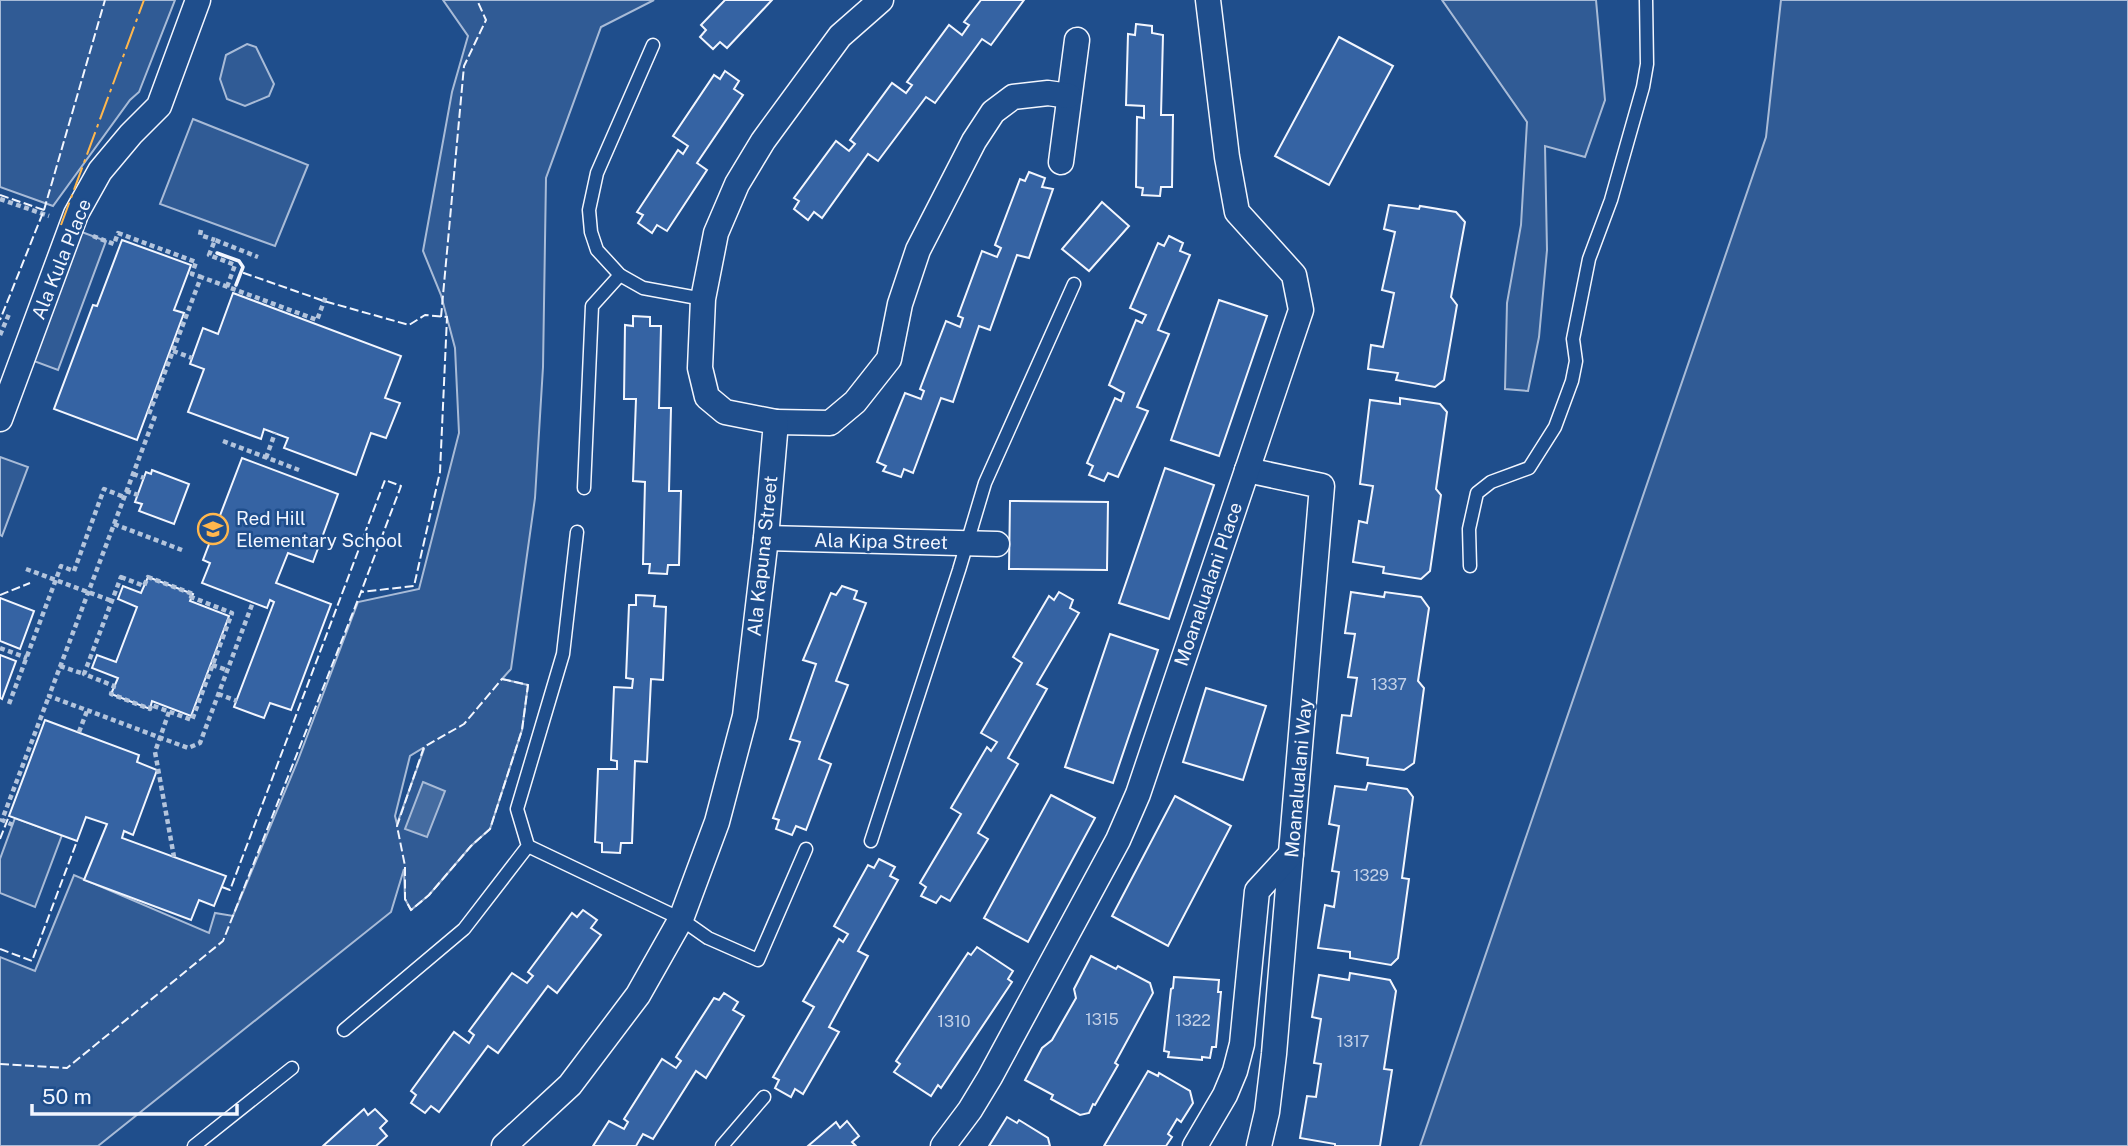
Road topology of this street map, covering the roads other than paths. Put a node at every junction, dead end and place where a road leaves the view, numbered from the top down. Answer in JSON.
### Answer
{"nodes":[{"id":1,"x":198,"y":0,"type":"edge"},
{"id":2,"x":881,"y":0,"type":"edge"},
{"id":3,"x":1208,"y":0,"type":"edge"},
{"id":4,"x":1646,"y":0,"type":"edge"},
{"id":5,"x":1077,"y":40,"type":"dead end"},
{"id":6,"x":653,"y":45,"type":"dead end"},
{"id":7,"x":1069,"y":96,"type":"junction"},
{"id":8,"x":1061,"y":162,"type":"dead end"},
{"id":9,"x":620,"y":275,"type":"junction"},
{"id":10,"x":1074,"y":284,"type":"dead end"},
{"id":11,"x":703,"y":299,"type":"junction"},
{"id":12,"x":0,"y":419,"type":"edge"},
{"id":13,"x":776,"y":422,"type":"junction"},
{"id":14,"x":1247,"y":470,"type":"junction"},
{"id":15,"x":584,"y":488,"type":"dead end"},
{"id":16,"x":577,"y":532,"type":"dead end"},
{"id":17,"x":765,"y":538,"type":"junction"},
{"id":18,"x":968,"y":543,"type":"junction"},
{"id":19,"x":997,"y":544,"type":"dead end"},
{"id":20,"x":1470,"y":566,"type":"dead end"},
{"id":21,"x":871,"y":841,"type":"dead end"},
{"id":22,"x":527,"y":846,"type":"junction"},
{"id":23,"x":806,"y":849,"type":"dead end"},
{"id":24,"x":1292,"y":854,"type":"junction"},
{"id":25,"x":681,"y":919,"type":"junction"},
{"id":26,"x":344,"y":1030,"type":"dead end"},
{"id":27,"x":292,"y":1068,"type":"dead end"},
{"id":28,"x":764,"y":1097,"type":"dead end"},
{"id":29,"x":194,"y":1146,"type":"edge"},
{"id":30,"x":505,"y":1146,"type":"edge"},
{"id":31,"x":722,"y":1146,"type":"edge"},
{"id":32,"x":943,"y":1146,"type":"edge"},
{"id":33,"x":1195,"y":1146,"type":"edge"},
{"id":34,"x":1259,"y":1146,"type":"edge"}],
"edges":[{"from":1,"to":12,"type":"street","name":"Ala Kula Place"},
{"from":2,"to":11,"type":"street"},
{"from":3,"to":14,"type":"street","name":"Moanalualani Place"},
{"from":4,"to":20,"type":"lane"},
{"from":5,"to":7,"type":"street"},
{"from":6,"to":9,"type":"lane"},
{"from":7,"to":8,"type":"street"},
{"from":7,"to":13,"type":"street"},
{"from":9,"to":11,"type":"lane"},
{"from":9,"to":15,"type":"lane"},
{"from":10,"to":18,"type":"lane"},
{"from":11,"to":13,"type":"street"},
{"from":13,"to":17,"type":"street","name":"Ala Kapuna Street"},
{"from":14,"to":24,"type":"street","name":"Moanalualani Way"},
{"from":14,"to":32,"type":"street","name":"Moanalualani Place"},
{"from":16,"to":22,"type":"lane"},
{"from":17,"to":18,"type":"street","name":"Ala Kipa Street"},
{"from":17,"to":25,"type":"street","name":"Ala Kapuna Street"},
{"from":18,"to":19,"type":"street","name":"Ala Kipa Street"},
{"from":18,"to":21,"type":"lane"},
{"from":22,"to":25,"type":"lane"},
{"from":22,"to":26,"type":"lane"},
{"from":23,"to":25,"type":"lane"},
{"from":24,"to":33,"type":"street"},
{"from":24,"to":34,"type":"street","name":"Moanalualani Way"},
{"from":25,"to":30,"type":"street","name":"Ala Kapuna Street"},
{"from":27,"to":29,"type":"lane"},
{"from":28,"to":31,"type":"lane"}]}
